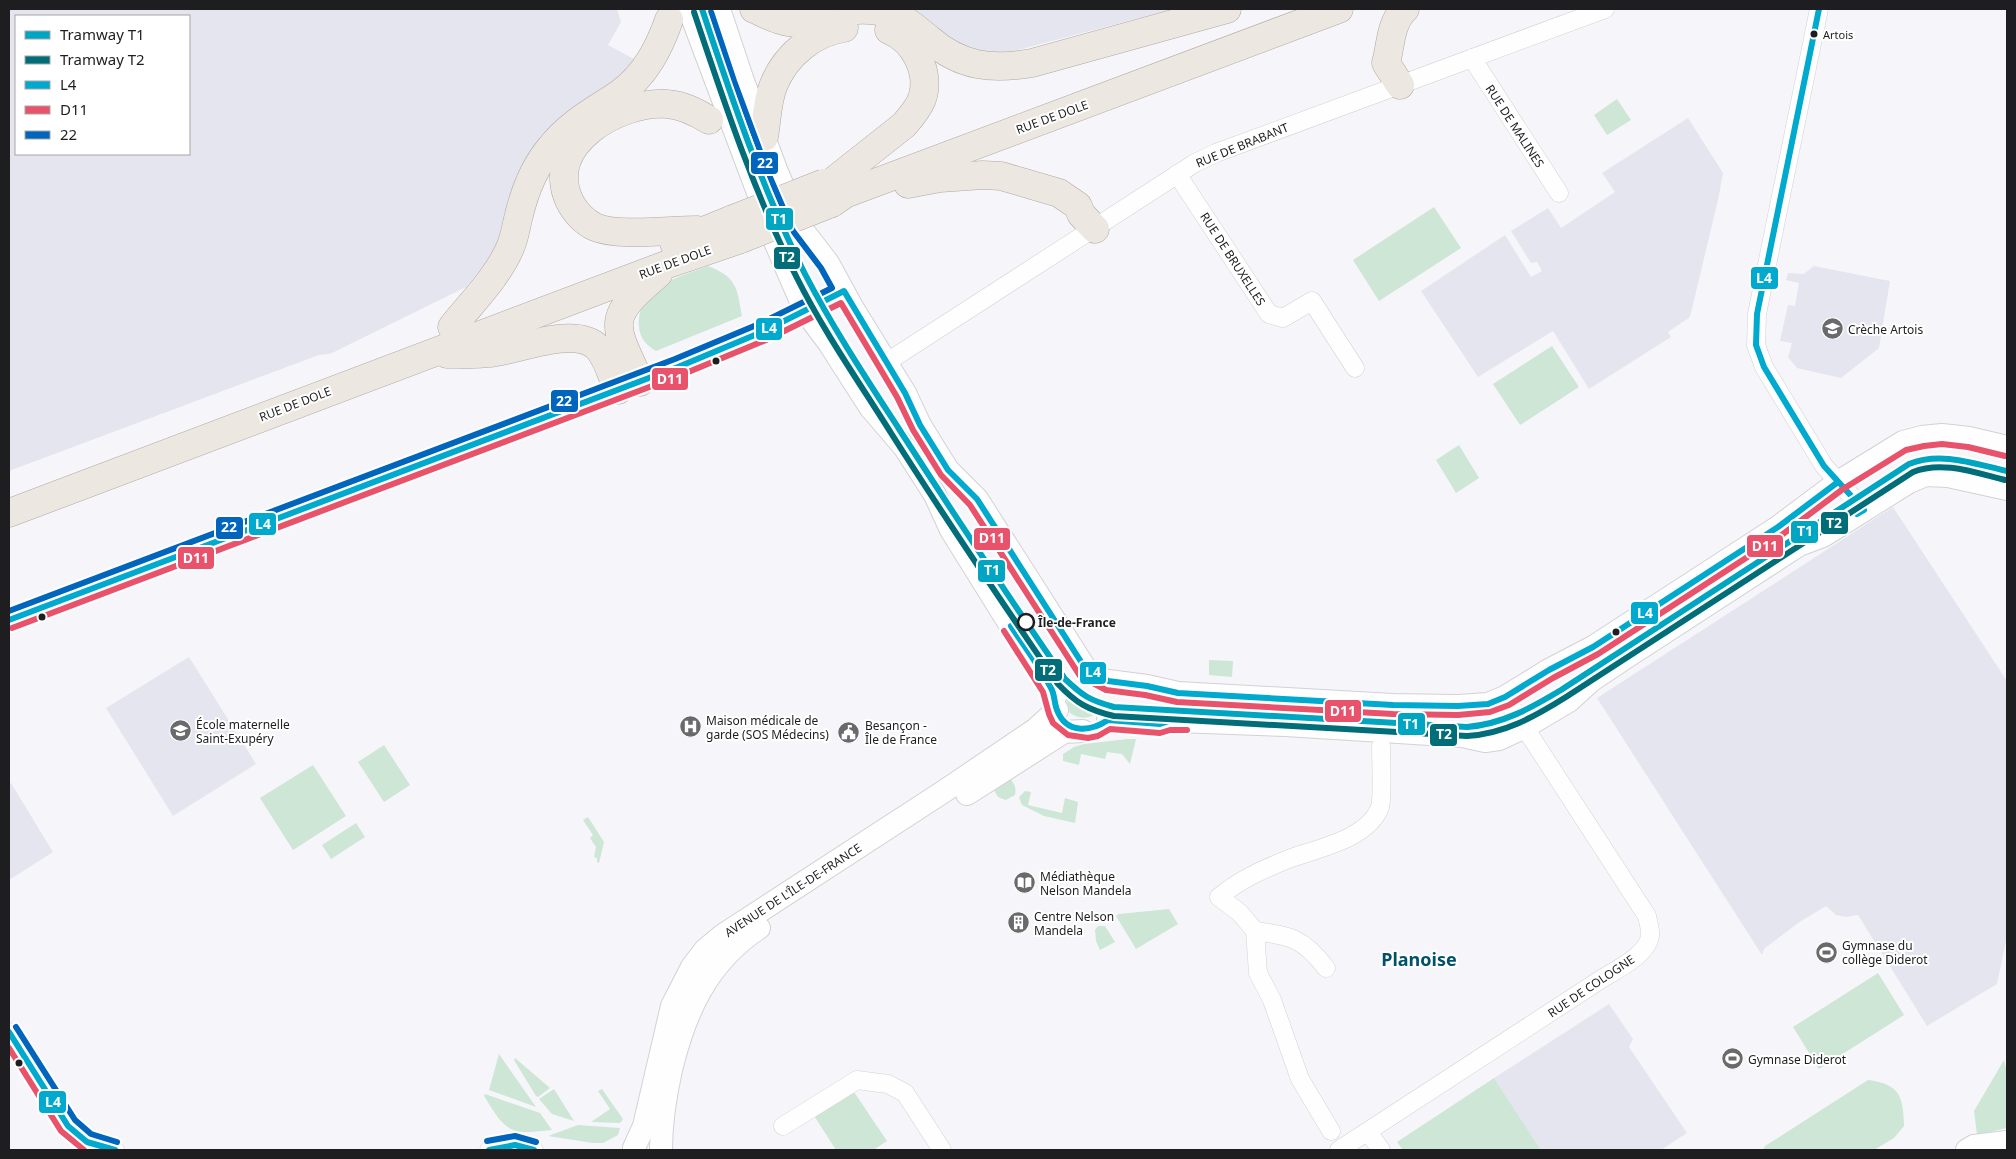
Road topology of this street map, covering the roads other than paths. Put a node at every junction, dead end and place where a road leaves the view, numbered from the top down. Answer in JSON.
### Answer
{"nodes":[{"id":1,"x":719,"y":9,"type":"edge"},
{"id":2,"x":1227,"y":9,"type":"edge"},
{"id":3,"x":1290,"y":9,"type":"edge"},
{"id":4,"x":1339,"y":9,"type":"edge"},
{"id":5,"x":1405,"y":9,"type":"edge"},
{"id":6,"x":1605,"y":9,"type":"edge"},
{"id":7,"x":1819,"y":9,"type":"edge"},
{"id":8,"x":762,"y":11,"type":"edge"},
{"id":9,"x":676,"y":12,"type":"edge"},
{"id":10,"x":1472,"y":58,"type":"junction"},
{"id":11,"x":1400,"y":85,"type":"junction"},
{"id":12,"x":709,"y":120,"type":"joint"},
{"id":13,"x":737,"y":136,"type":"junction"},
{"id":14,"x":764,"y":137,"type":"junction"},
{"id":15,"x":1177,"y":174,"type":"junction"},
{"id":16,"x":833,"y":191,"type":"junction"},
{"id":17,"x":1559,"y":193,"type":"dead end"},
{"id":18,"x":737,"y":229,"type":"junction"},
{"id":19,"x":1095,"y":229,"type":"junction"},
{"id":20,"x":708,"y":230,"type":"junction"},
{"id":21,"x":671,"y":262,"type":"junction"},
{"id":22,"x":844,"y":291,"type":"junction"},
{"id":23,"x":805,"y":311,"type":"junction"},
{"id":24,"x":452,"y":327,"type":"junction"},
{"id":25,"x":428,"y":354,"type":"junction"},
{"id":26,"x":887,"y":362,"type":"junction"},
{"id":27,"x":1355,"y":368,"type":"dead end"},
{"id":28,"x":629,"y":386,"type":"junction"},
{"id":29,"x":2007,"y":447,"type":"edge"},
{"id":30,"x":1838,"y":482,"type":"junction"},
{"id":31,"x":2007,"y":489,"type":"edge"},
{"id":32,"x":9,"y":495,"type":"edge"},
{"id":33,"x":1864,"y":510,"type":"junction"},
{"id":34,"x":9,"y":513,"type":"edge"},
{"id":35,"x":9,"y":620,"type":"edge"},
{"id":36,"x":1088,"y":671,"type":"junction"},
{"id":37,"x":1108,"y":681,"type":"junction"},
{"id":38,"x":1506,"y":698,"type":"junction"},
{"id":39,"x":1056,"y":704,"type":"junction"},
{"id":40,"x":1108,"y":720,"type":"junction"},
{"id":41,"x":1525,"y":728,"type":"junction"},
{"id":42,"x":1083,"y":731,"type":"junction"},
{"id":43,"x":1381,"y":746,"type":"dead end"},
{"id":44,"x":1255,"y":930,"type":"junction"},
{"id":45,"x":1326,"y":968,"type":"dead end"},
{"id":46,"x":9,"y":1032,"type":"edge"},
{"id":47,"x":782,"y":1126,"type":"dead end"},
{"id":48,"x":1331,"y":1131,"type":"dead end"},
{"id":49,"x":1368,"y":1132,"type":"junction"},
{"id":50,"x":2007,"y":1142,"type":"edge"},
{"id":51,"x":632,"y":1149,"type":"edge"},
{"id":52,"x":115,"y":1150,"type":"edge"},
{"id":53,"x":489,"y":1150,"type":"edge"},
{"id":54,"x":534,"y":1150,"type":"edge"},
{"id":55,"x":659,"y":1150,"type":"edge"},
{"id":56,"x":942,"y":1150,"type":"edge"},
{"id":57,"x":1339,"y":1150,"type":"edge"},
{"id":58,"x":1382,"y":1150,"type":"edge"},
{"id":59,"x":1967,"y":1150,"type":"edge"}],
"edges":[{"from":1,"to":14,"type":"street"},
{"from":2,"to":8,"type":"main road"},
{"from":3,"to":16,"type":"main road","name":"RUE DE DOLE"},
{"from":4,"to":16,"type":"main road","name":"RUE DE DOLE"},
{"from":5,"to":11,"type":"main road"},
{"from":6,"to":10,"type":"street","name":"RUE DE BRABANT"},
{"from":7,"to":30,"type":"street"},
{"from":9,"to":13,"type":"street"},
{"from":9,"to":24,"type":"main road"},
{"from":10,"to":11,"type":"street","name":"RUE DE BRABANT"},
{"from":10,"to":17,"type":"street","name":"RUE DE MALINES"},
{"from":11,"to":15,"type":"street","name":"RUE DE BRABANT"},
{"from":12,"to":13,"type":"street"},
{"from":12,"to":20,"type":"main road"},
{"from":13,"to":23,"type":"street"},
{"from":14,"to":16,"type":"main road"},
{"from":14,"to":22,"type":"street"},
{"from":15,"to":19,"type":"street","name":"RUE DE BRABANT"},
{"from":15,"to":27,"type":"street","name":"RUE DE BRUXELLES"},
{"from":16,"to":18,"type":"main road","name":"RUE DE DOLE","bridge":true},
{"from":16,"to":19,"type":"main road"},
{"from":18,"to":20,"type":"main road","name":"RUE DE DOLE"},
{"from":18,"to":21,"type":"main road","name":"RUE DE DOLE"},
{"from":19,"to":26,"type":"street","name":"RUE DE BRABANT"},
{"from":20,"to":24,"type":"main road","name":"RUE DE DOLE"},
{"from":21,"to":25,"type":"main road","name":"RUE DE DOLE"},
{"from":21,"to":28,"type":"main road"},
{"from":22,"to":23,"type":"street"},
{"from":22,"to":26,"type":"street"},
{"from":23,"to":28,"type":"street"},
{"from":23,"to":39,"type":"street"},
{"from":24,"to":32,"type":"main road","name":"RUE DE DOLE"},
{"from":25,"to":28,"type":"main road"},
{"from":25,"to":34,"type":"main road","name":"RUE DE DOLE"},
{"from":26,"to":36,"type":"street"},
{"from":28,"to":35,"type":"street"},
{"from":29,"to":30,"type":"street"},
{"from":30,"to":33,"type":"street"},
{"from":30,"to":38,"type":"street"},
{"from":31,"to":33,"type":"street"},
{"from":33,"to":41,"type":"street"},
{"from":36,"to":37,"type":"street"},
{"from":36,"to":39,"type":"street"},
{"from":37,"to":38,"type":"street"},
{"from":37,"to":40,"type":"street"},
{"from":38,"to":41,"type":"street","name":"RUE DE COLOGNE"},
{"from":39,"to":42,"type":"street"},
{"from":39,"to":51,"type":"street","name":"AVENUE DE L'ÎLE-DE-FRANCE"},
{"from":40,"to":41,"type":"street"},
{"from":40,"to":42,"type":"street"},
{"from":41,"to":49,"type":"street","name":"RUE DE COLOGNE"},
{"from":42,"to":55,"type":"street","name":"AVENUE DE L'ÎLE-DE-FRANCE"},
{"from":43,"to":44,"type":"street"},
{"from":44,"to":45,"type":"street"},
{"from":44,"to":48,"type":"street"},
{"from":46,"to":52,"type":"street"},
{"from":47,"to":56,"type":"street"},
{"from":49,"to":57,"type":"street","name":"RUE DE COLOGNE"},
{"from":49,"to":58,"type":"street"},
{"from":50,"to":59,"type":"street"},
{"from":51,"to":55,"type":"street"},
{"from":53,"to":54,"type":"street"}]}
